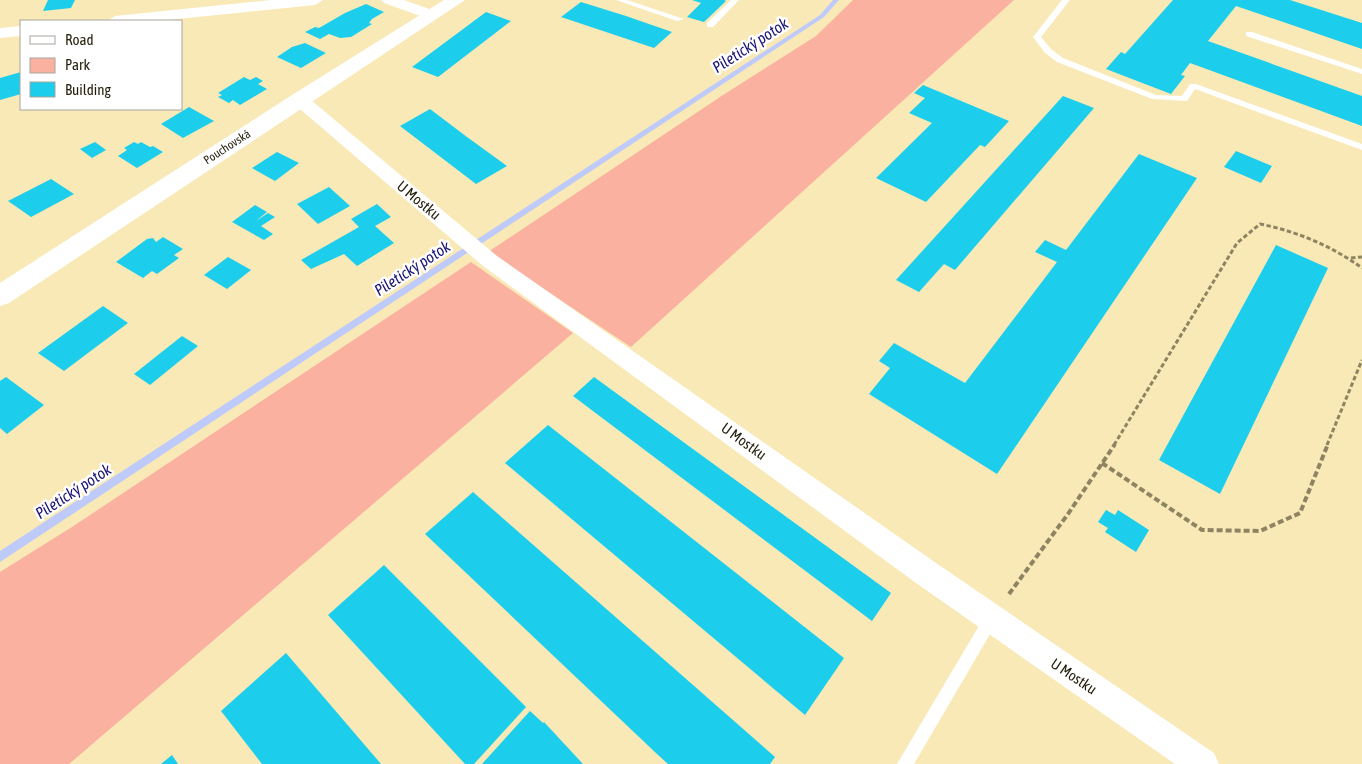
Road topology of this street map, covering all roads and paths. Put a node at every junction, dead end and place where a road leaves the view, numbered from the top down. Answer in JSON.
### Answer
{"nodes":[{"id":1,"x":315,"y":0,"type":"edge"},
{"id":2,"x":388,"y":0,"type":"edge"},
{"id":3,"x":456,"y":0,"type":"edge"},
{"id":4,"x":620,"y":0,"type":"edge"},
{"id":5,"x":735,"y":0,"type":"edge"},
{"id":6,"x":1066,"y":0,"type":"edge"},
{"id":7,"x":432,"y":15,"type":"junction"},
{"id":8,"x":680,"y":19,"type":"dead end"},
{"id":9,"x":125,"y":20,"type":"edge"},
{"id":10,"x":710,"y":25,"type":"dead end"},
{"id":11,"x":20,"y":31,"type":"edge"},
{"id":12,"x":0,"y":34,"type":"edge"},
{"id":13,"x":1249,"y":34,"type":"dead end"},
{"id":14,"x":1362,"y":72,"type":"edge"},
{"id":15,"x":299,"y":99,"type":"junction"},
{"id":16,"x":1362,"y":147,"type":"edge"},
{"id":17,"x":1362,"y":257,"type":"edge"},
{"id":18,"x":1350,"y":258,"type":"junction"},
{"id":19,"x":1362,"y":268,"type":"edge"},
{"id":20,"x":0,"y":296,"type":"edge"},
{"id":21,"x":1362,"y":360,"type":"edge"},
{"id":22,"x":1102,"y":463,"type":"junction"},
{"id":23,"x":991,"y":619,"type":"junction"},
{"id":24,"x":905,"y":764,"type":"edge"},
{"id":25,"x":1203,"y":764,"type":"edge"}],
"edges":[{"from":1,"to":9,"type":"street"},
{"from":2,"to":7,"type":"street"},
{"from":3,"to":7,"type":"street","name":"Pouchovská"},
{"from":4,"to":8,"type":"lane"},
{"from":5,"to":10,"type":"lane"},
{"from":6,"to":16,"type":"lane"},
{"from":7,"to":15,"type":"street","name":"Pouchovská"},
{"from":11,"to":12,"type":"street"},
{"from":13,"to":14,"type":"lane"},
{"from":15,"to":20,"type":"street","name":"Pouchovská"},
{"from":15,"to":23,"type":"street","name":"U Mostku"},
{"from":17,"to":18,"type":"path"},
{"from":18,"to":19,"type":"path"},
{"from":18,"to":22,"type":"path"},
{"from":21,"to":22,"type":"path"},
{"from":22,"to":23,"type":"path"},
{"from":23,"to":24,"type":"lane"},
{"from":23,"to":25,"type":"street","name":"U Mostku"}]}
